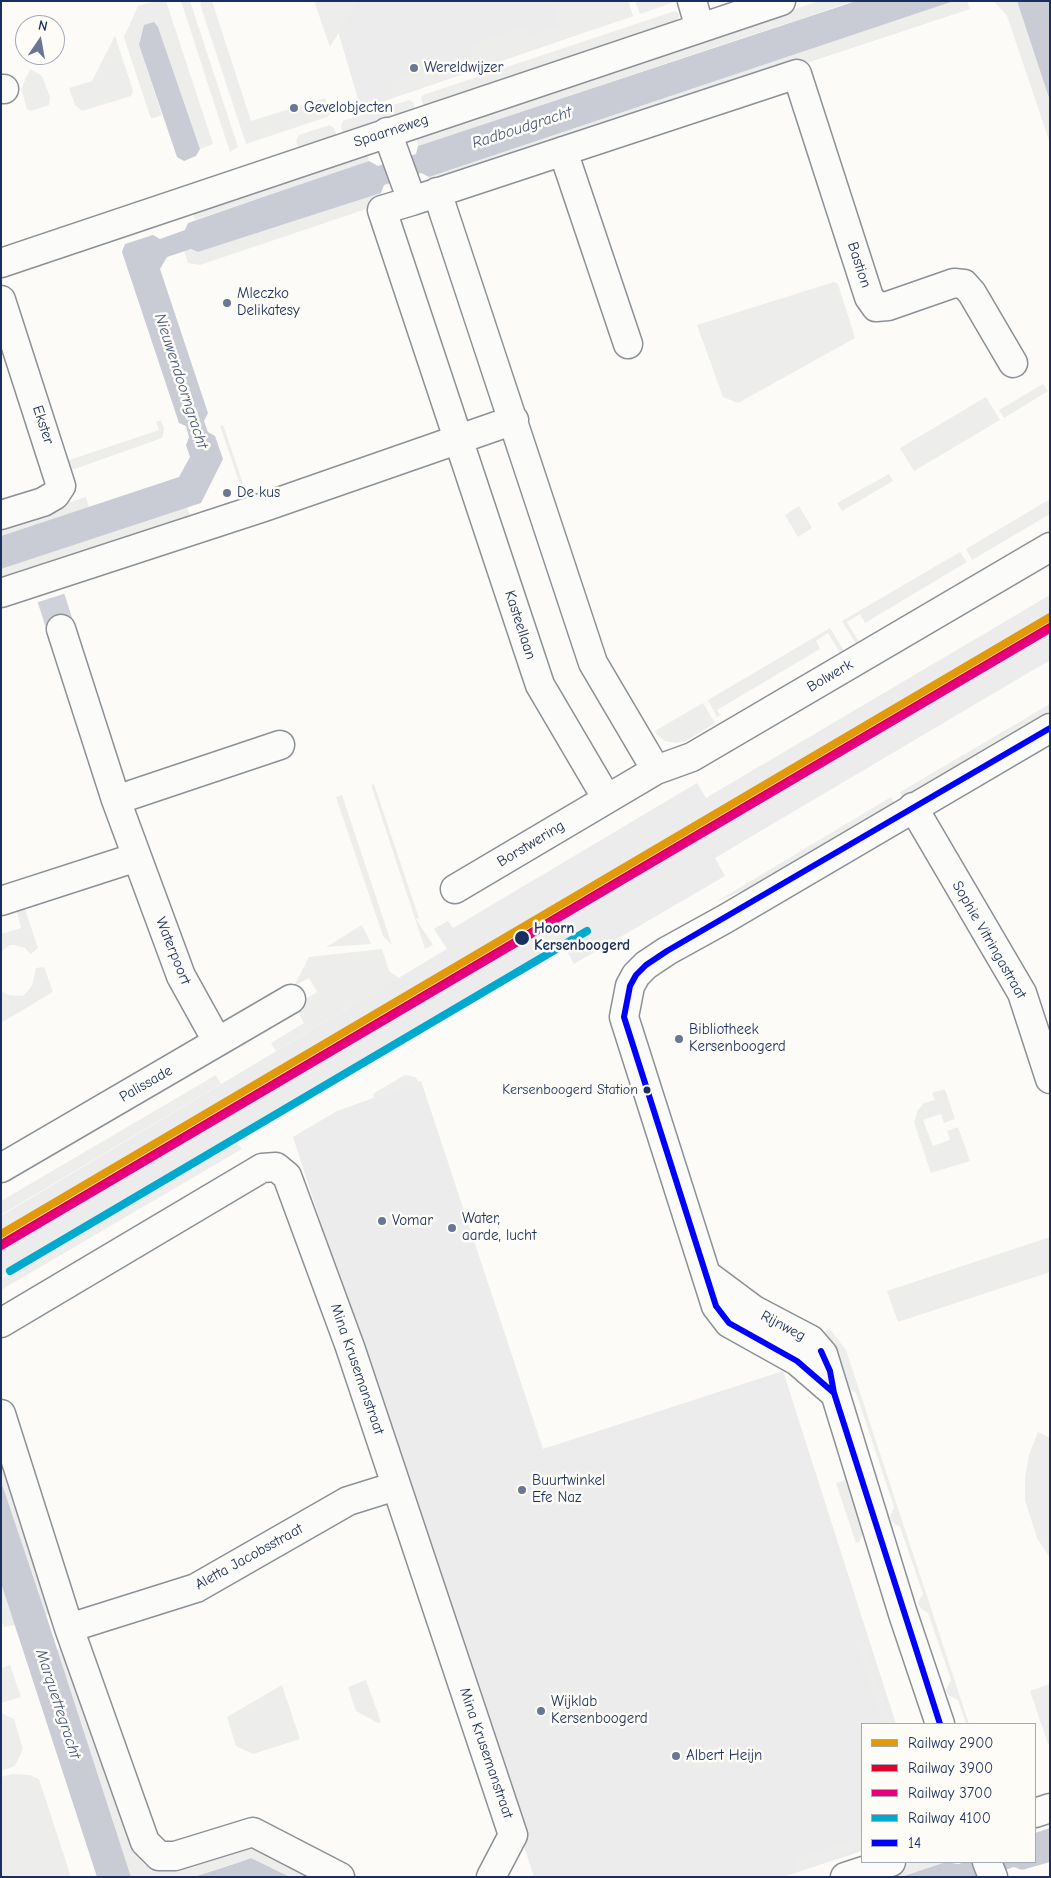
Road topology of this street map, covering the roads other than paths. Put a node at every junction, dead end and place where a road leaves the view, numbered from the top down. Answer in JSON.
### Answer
{"nodes":[{"id":1,"x":692,"y":1,"type":"edge"},
{"id":2,"x":781,"y":1,"type":"edge"},
{"id":3,"x":700,"y":28,"type":"junction"},
{"id":4,"x":387,"y":132,"type":"junction"},
{"id":5,"x":563,"y":151,"type":"junction"},
{"id":6,"x":412,"y":183,"type":"junction"},
{"id":7,"x":1,"y":262,"type":"edge"},
{"id":8,"x":1,"y":300,"type":"edge"},
{"id":9,"x":628,"y":344,"type":"dead end"},
{"id":10,"x":1013,"y":363,"type":"dead end"},
{"id":11,"x":514,"y":420,"type":"junction"},
{"id":12,"x":458,"y":439,"type":"junction"},
{"id":13,"x":1,"y":515,"type":"edge"},
{"id":14,"x":1050,"y":547,"type":"edge"},
{"id":15,"x":1,"y":593,"type":"edge"},
{"id":16,"x":61,"y":630,"type":"tunnel mouth"},
{"id":17,"x":1050,"y":728,"type":"edge"},
{"id":18,"x":280,"y":745,"type":"dead end"},
{"id":19,"x":656,"y":770,"type":"junction"},
{"id":20,"x":607,"y":799,"type":"junction"},
{"id":21,"x":116,"y":800,"type":"junction"},
{"id":22,"x":913,"y":807,"type":"junction"},
{"id":23,"x":137,"y":857,"type":"junction"},
{"id":24,"x":455,"y":888,"type":"dead end"},
{"id":25,"x":1,"y":901,"type":"edge"},
{"id":26,"x":291,"y":999,"type":"dead end"},
{"id":27,"x":217,"y":1041,"type":"junction"},
{"id":28,"x":1050,"y":1079,"type":"edge"},
{"id":29,"x":1,"y":1168,"type":"edge"},
{"id":30,"x":1,"y":1323,"type":"edge"},
{"id":31,"x":1,"y":1414,"type":"edge"},
{"id":32,"x":396,"y":1486,"type":"junction"},
{"id":33,"x":69,"y":1628,"type":"junction"},
{"id":34,"x":940,"y":1723,"type":"edge"},
{"id":35,"x":1050,"y":1808,"type":"edge"},
{"id":36,"x":1036,"y":1813,"type":"edge"},
{"id":37,"x":888,"y":1863,"type":"edge"},
{"id":38,"x":987,"y":1863,"type":"edge"},
{"id":39,"x":340,"y":1877,"type":"edge"},
{"id":40,"x":491,"y":1877,"type":"edge"},
{"id":41,"x":845,"y":1877,"type":"edge"},
{"id":42,"x":993,"y":1877,"type":"edge"}],
"edges":[{"from":1,"to":3,"type":"street"},
{"from":2,"to":3,"type":"street","name":"Spaarneweg"},
{"from":3,"to":4,"type":"street","name":"Spaarneweg"},
{"from":4,"to":6,"type":"street"},
{"from":4,"to":7,"type":"street","name":"Spaarneweg"},
{"from":5,"to":6,"type":"street"},
{"from":5,"to":9,"type":"street"},
{"from":5,"to":10,"type":"street","name":"Bastion"},
{"from":6,"to":11,"type":"street"},
{"from":6,"to":12,"type":"street","name":"Kasteellaan"},
{"from":8,"to":13,"type":"street","name":"Ekster"},
{"from":11,"to":12,"type":"street"},
{"from":11,"to":19,"type":"street"},
{"from":12,"to":15,"type":"street"},
{"from":12,"to":20,"type":"street","name":"Kasteellaan"},
{"from":14,"to":19,"type":"street","name":"Bolwerk"},
{"from":16,"to":21,"type":"street","name":"Waterpoort"},
{"from":17,"to":22,"type":"street","name":"Rijnweg"},
{"from":18,"to":21,"type":"street"},
{"from":19,"to":20,"type":"street","name":"Bolwerk"},
{"from":20,"to":24,"type":"street","name":"Borstwering"},
{"from":21,"to":23,"type":"street","name":"Waterpoort"},
{"from":22,"to":28,"type":"street","name":"Sophie Vitringastraat"},
{"from":22,"to":34,"type":"street","name":"Rijnweg"},
{"from":23,"to":25,"type":"street"},
{"from":23,"to":27,"type":"street","name":"Waterpoort"},
{"from":26,"to":27,"type":"street","name":"Palissade"},
{"from":27,"to":29,"type":"street","name":"Palissade"},
{"from":30,"to":32,"type":"street","name":"Mina Krusemanstraat"},
{"from":31,"to":33,"type":"street"},
{"from":32,"to":33,"type":"street","name":"Aletta Jacobsstraat"},
{"from":32,"to":40,"type":"street","name":"Mina Krusemanstraat"},
{"from":33,"to":39,"type":"street"},
{"from":35,"to":36,"type":"street"},
{"from":37,"to":41,"type":"street"},
{"from":38,"to":42,"type":"street"}]}
